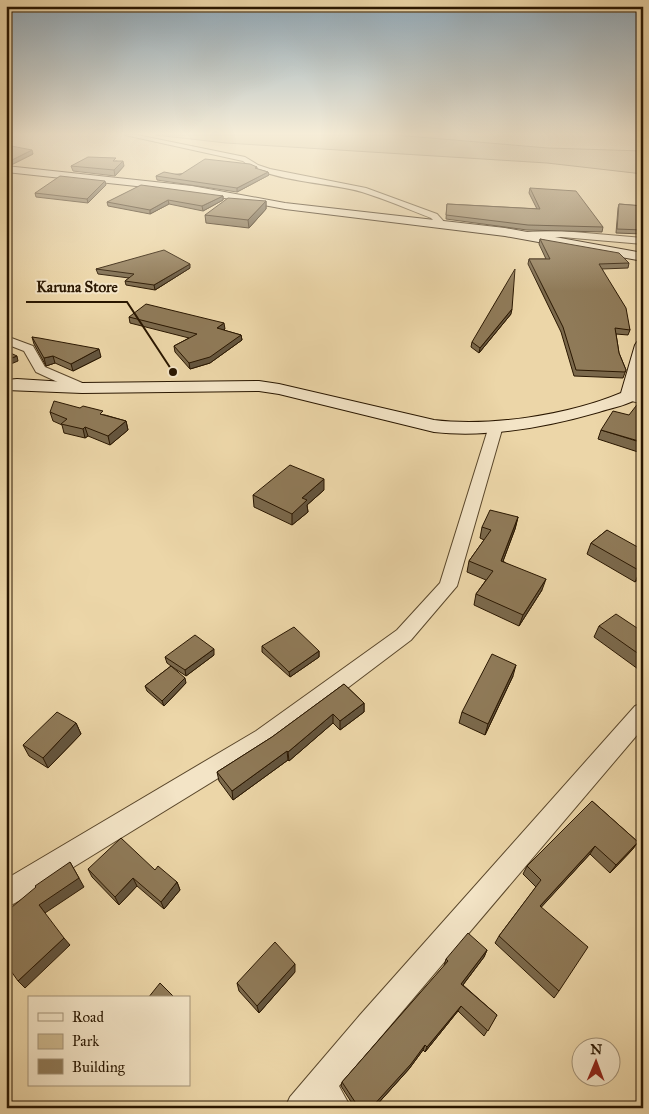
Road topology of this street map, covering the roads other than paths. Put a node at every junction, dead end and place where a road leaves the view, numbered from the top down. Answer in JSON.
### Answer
{"nodes":[{"id":1,"x":174,"y":187,"type":"edge"},
{"id":2,"x":349,"y":187,"type":"edge"},
{"id":3,"x":442,"y":224,"type":"junction"},
{"id":4,"x":525,"y":235,"type":"junction"},
{"id":5,"x":643,"y":241,"type":"edge"},
{"id":6,"x":643,"y":257,"type":"edge"},
{"id":7,"x":6,"y":340,"type":"edge"},
{"id":8,"x":643,"y":345,"type":"edge"},
{"id":9,"x":6,"y":386,"type":"edge"},
{"id":10,"x":82,"y":388,"type":"junction"},
{"id":11,"x":636,"y":398,"type":"edge"},
{"id":12,"x":496,"y":426,"type":"junction"},
{"id":13,"x":643,"y":712,"type":"edge"},
{"id":14,"x":6,"y":894,"type":"edge"},
{"id":15,"x":319,"y":1101,"type":"edge"}],
"edges":[{"from":1,"to":3,"type":"main road"},
{"from":2,"to":3,"type":"street"},
{"from":3,"to":4,"type":"main road"},
{"from":4,"to":5,"type":"street"},
{"from":4,"to":6,"type":"main road"},
{"from":7,"to":10,"type":"street"},
{"from":8,"to":11,"type":"main road"},
{"from":9,"to":10,"type":"main road"},
{"from":10,"to":12,"type":"main road"},
{"from":11,"to":12,"type":"main road"},
{"from":12,"to":14,"type":"street"},
{"from":13,"to":15,"type":"street"}]}
